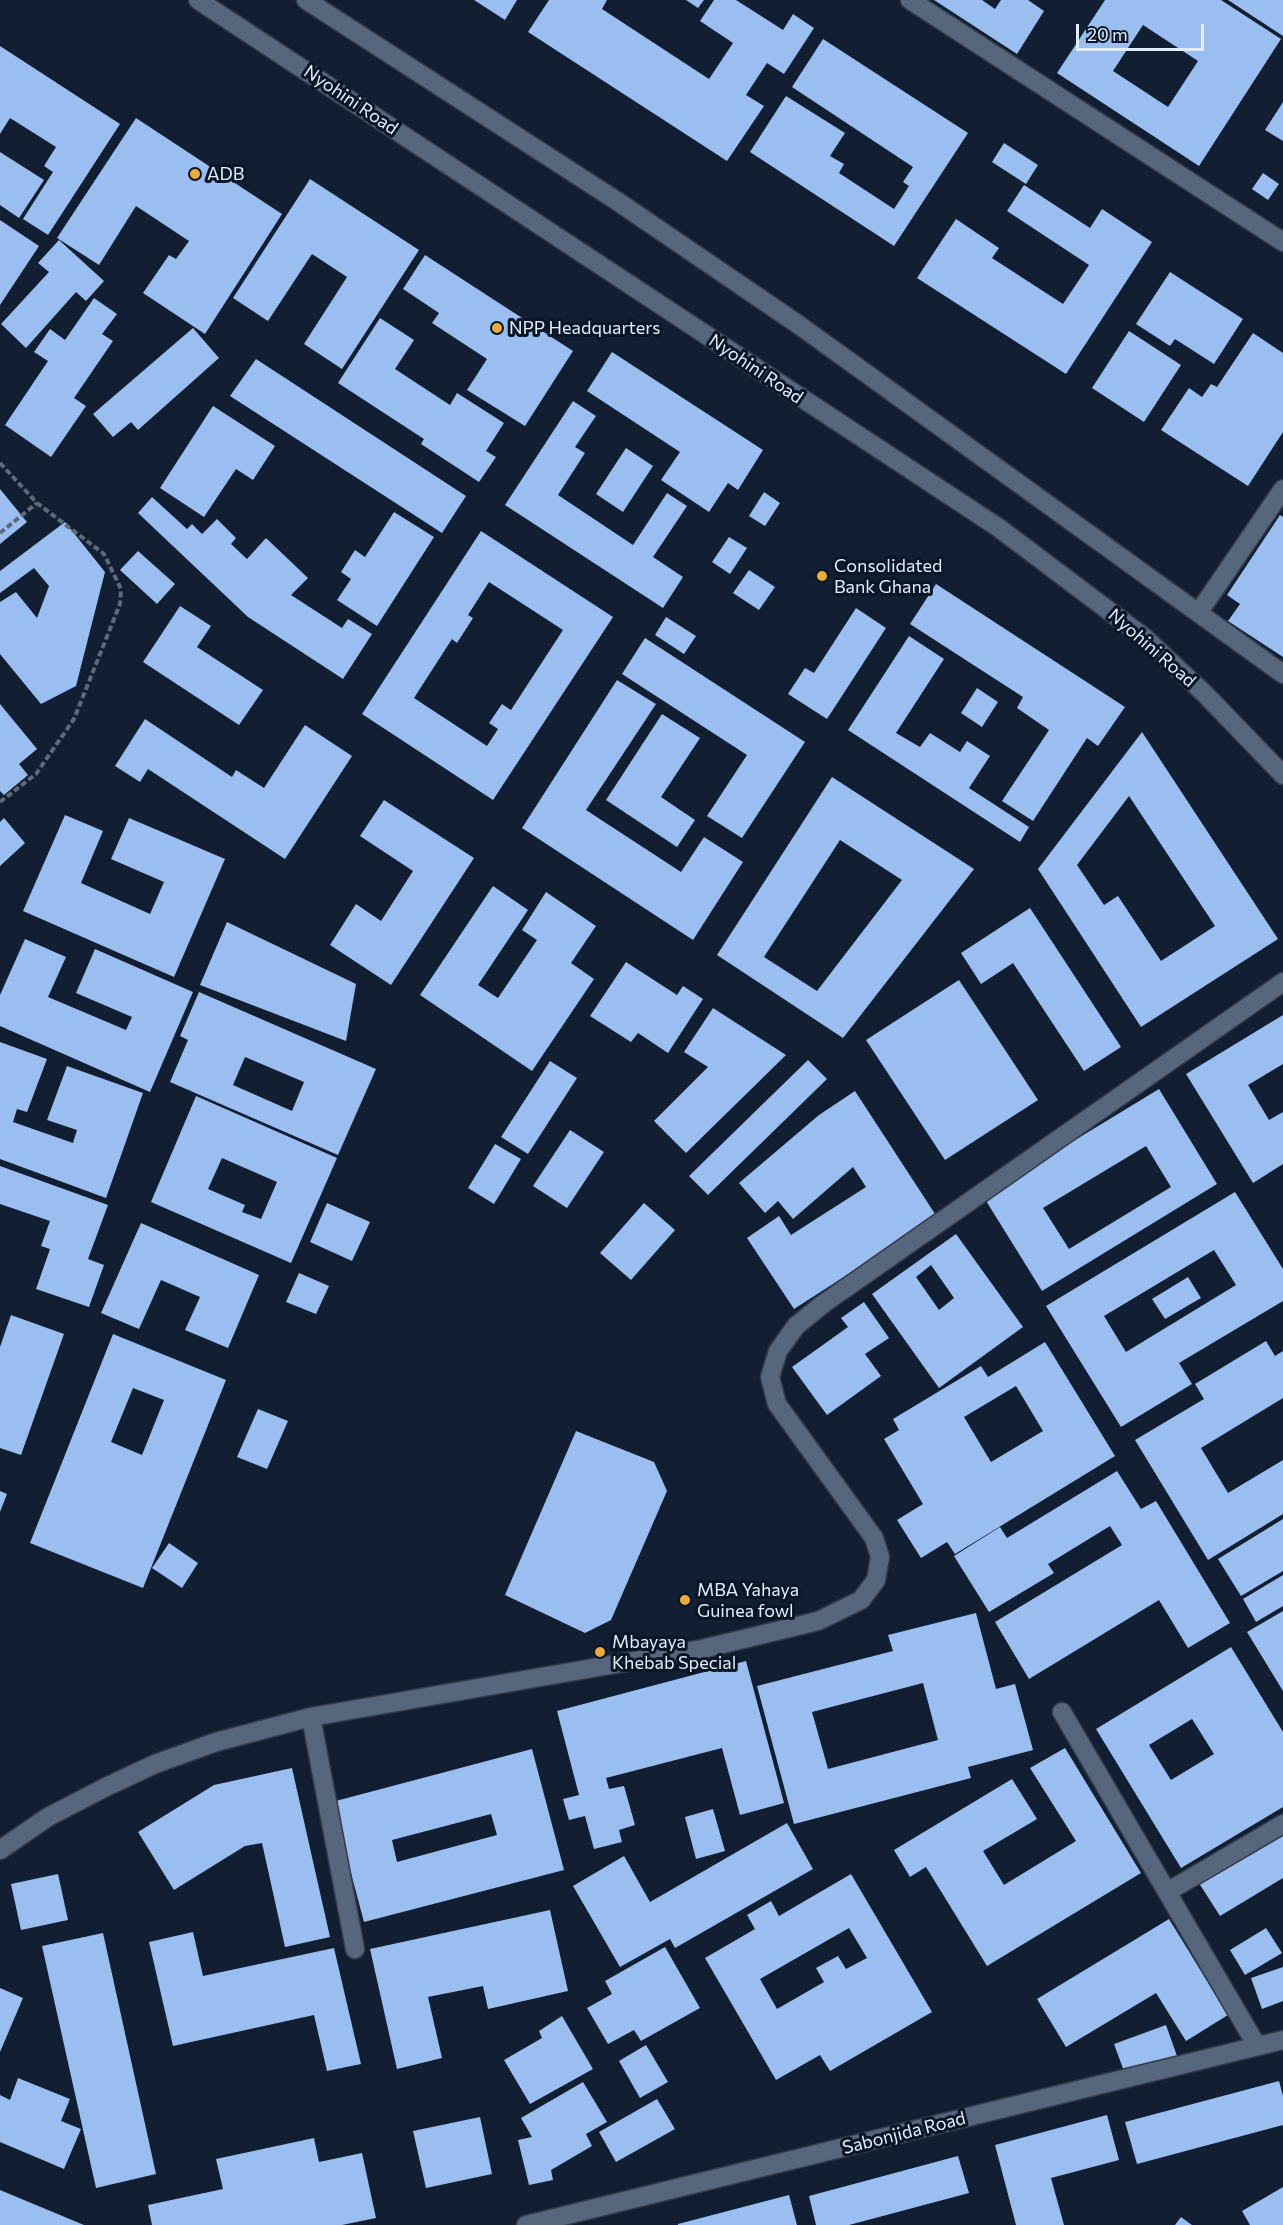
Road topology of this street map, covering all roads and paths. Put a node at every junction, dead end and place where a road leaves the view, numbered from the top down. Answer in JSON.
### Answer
{"nodes":[{"id":1,"x":198,"y":0,"type":"edge"},
{"id":2,"x":306,"y":0,"type":"edge"},
{"id":3,"x":910,"y":0,"type":"edge"},
{"id":4,"x":1283,"y":242,"type":"edge"},
{"id":5,"x":0,"y":463,"type":"edge"},
{"id":6,"x":1283,"y":489,"type":"edge"},
{"id":7,"x":37,"y":503,"type":"junction"},
{"id":8,"x":0,"y":533,"type":"edge"},
{"id":9,"x":1199,"y":612,"type":"junction"},
{"id":10,"x":1283,"y":674,"type":"edge"},
{"id":11,"x":1283,"y":775,"type":"edge"},
{"id":12,"x":0,"y":802,"type":"edge"},
{"id":13,"x":1283,"y":982,"type":"edge"},
{"id":14,"x":1062,"y":1712,"type":"dead end"},
{"id":15,"x":311,"y":1717,"type":"junction"},
{"id":16,"x":1283,"y":1824,"type":"edge"},
{"id":17,"x":1,"y":1848,"type":"edge"},
{"id":18,"x":1167,"y":1892,"type":"junction"},
{"id":19,"x":355,"y":1949,"type":"dead end"},
{"id":20,"x":1283,"y":2040,"type":"edge"},
{"id":21,"x":1257,"y":2046,"type":"junction"},
{"id":22,"x":526,"y":2225,"type":"edge"}],
"edges":[{"from":1,"to":11,"type":"street","name":"Nyohini Road"},
{"from":2,"to":9,"type":"street"},
{"from":3,"to":4,"type":"street"},
{"from":5,"to":7,"type":"path"},
{"from":6,"to":9,"type":"street"},
{"from":7,"to":8,"type":"path"},
{"from":7,"to":12,"type":"path"},
{"from":9,"to":10,"type":"street"},
{"from":13,"to":15,"type":"street"},
{"from":14,"to":18,"type":"street"},
{"from":15,"to":17,"type":"street"},
{"from":15,"to":19,"type":"street"},
{"from":16,"to":18,"type":"street"},
{"from":18,"to":21,"type":"street"},
{"from":20,"to":21,"type":"street","name":"Sabonjida Road"},
{"from":21,"to":22,"type":"street","name":"Sabonjida Road"}]}
